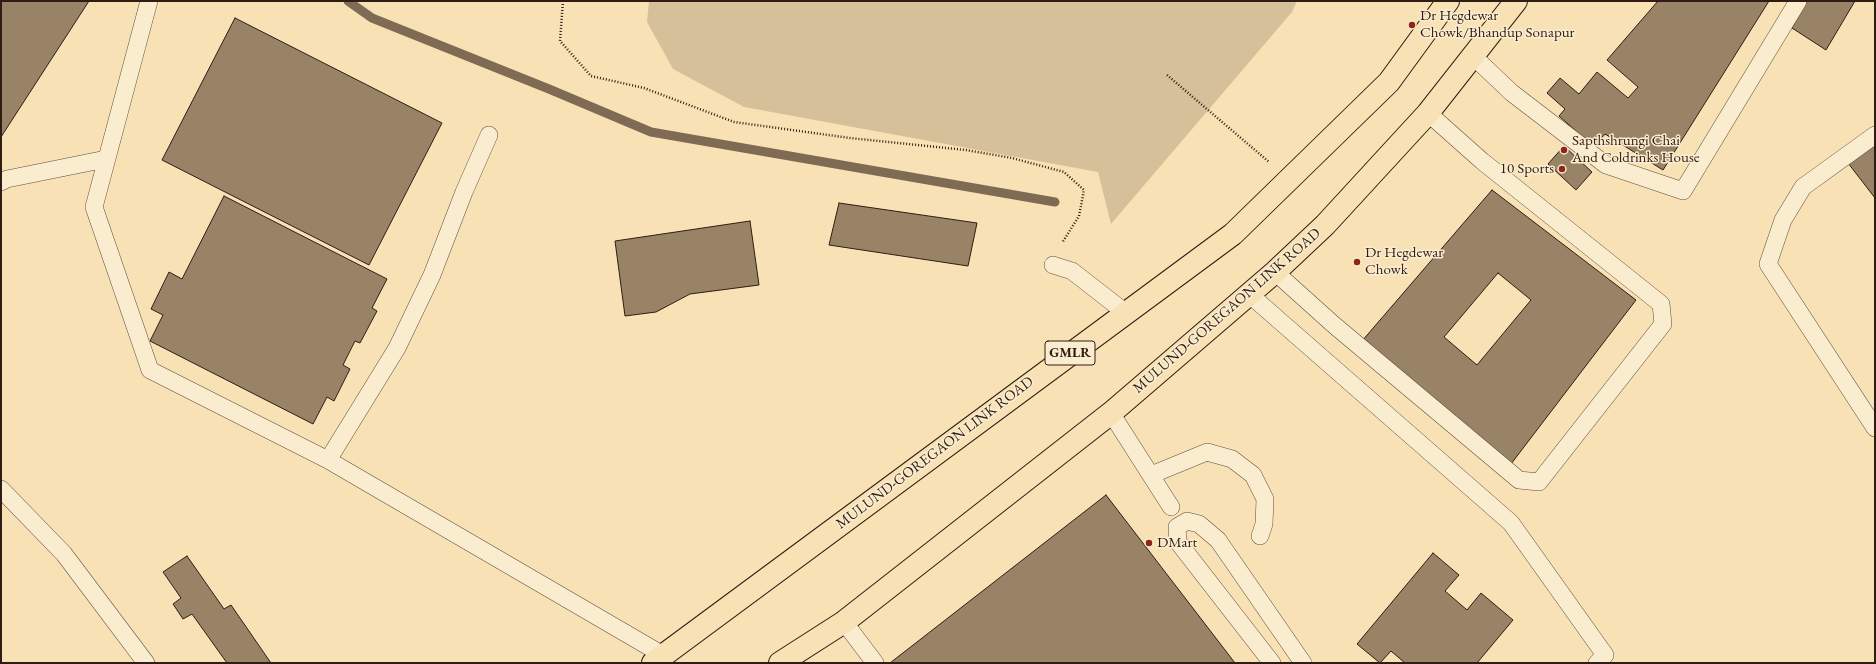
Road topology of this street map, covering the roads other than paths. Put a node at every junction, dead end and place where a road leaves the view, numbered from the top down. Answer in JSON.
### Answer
{"nodes":[{"id":1,"x":149,"y":1,"type":"edge"},
{"id":2,"x":1448,"y":1,"type":"edge"},
{"id":3,"x":1516,"y":1,"type":"edge"},
{"id":4,"x":1798,"y":1,"type":"edge"},
{"id":5,"x":1474,"y":57,"type":"junction"},
{"id":6,"x":1428,"y":114,"type":"junction"},
{"id":7,"x":488,"y":135,"type":"dead end"},
{"id":8,"x":1875,"y":135,"type":"edge"},
{"id":9,"x":106,"y":159,"type":"junction"},
{"id":10,"x":1,"y":182,"type":"edge"},
{"id":11,"x":1052,"y":264,"type":"dead end"},
{"id":12,"x":1275,"y":272,"type":"junction"},
{"id":13,"x":1248,"y":294,"type":"junction"},
{"id":14,"x":1126,"y":313,"type":"junction"},
{"id":15,"x":1111,"y":413,"type":"junction"},
{"id":16,"x":1875,"y":428,"type":"edge"},
{"id":17,"x":328,"y":460,"type":"junction"},
{"id":18,"x":1151,"y":475,"type":"junction"},
{"id":19,"x":1,"y":489,"type":"edge"},
{"id":20,"x":1171,"y":507,"type":"dead end"},
{"id":21,"x":1260,"y":536,"type":"dead end"},
{"id":22,"x":844,"y":622,"type":"junction"},
{"id":23,"x":658,"y":659,"type":"edge"},
{"id":24,"x":783,"y":662,"type":"edge"},
{"id":25,"x":146,"y":663,"type":"edge"},
{"id":26,"x":875,"y":663,"type":"edge"},
{"id":27,"x":1272,"y":663,"type":"edge"},
{"id":28,"x":1303,"y":663,"type":"edge"},
{"id":29,"x":1597,"y":663,"type":"edge"}],
"edges":[{"from":1,"to":9,"type":"lane"},
{"from":2,"to":14,"type":"main road","name":"MULUND-GOREGAON LINK ROAD","number":"GMLR"},
{"from":3,"to":5,"type":"main road","name":"MULUND-GOREGAON LINK ROAD"},
{"from":4,"to":5,"type":"lane"},
{"from":5,"to":6,"type":"main road","name":"MULUND-GOREGAON LINK ROAD"},
{"from":6,"to":12,"type":"main road","name":"MULUND-GOREGAON LINK ROAD"},
{"from":6,"to":12,"type":"lane"},
{"from":7,"to":17,"type":"lane"},
{"from":8,"to":16,"type":"lane"},
{"from":9,"to":10,"type":"lane"},
{"from":9,"to":17,"type":"lane"},
{"from":11,"to":14,"type":"lane"},
{"from":12,"to":13,"type":"main road","name":"MULUND-GOREGAON LINK ROAD"},
{"from":13,"to":15,"type":"main road","name":"MULUND-GOREGAON LINK ROAD"},
{"from":13,"to":29,"type":"lane"},
{"from":14,"to":23,"type":"main road","name":"MULUND-GOREGAON LINK ROAD","number":"GMLR"},
{"from":15,"to":18,"type":"lane"},
{"from":15,"to":22,"type":"main road","name":"MULUND-GOREGAON LINK ROAD"},
{"from":17,"to":23,"type":"lane"},
{"from":18,"to":20,"type":"lane"},
{"from":18,"to":21,"type":"lane"},
{"from":19,"to":25,"type":"lane"},
{"from":22,"to":24,"type":"main road","name":"MULUND-GOREGAON LINK ROAD"},
{"from":22,"to":26,"type":"lane"},
{"from":27,"to":28,"type":"lane"}]}
